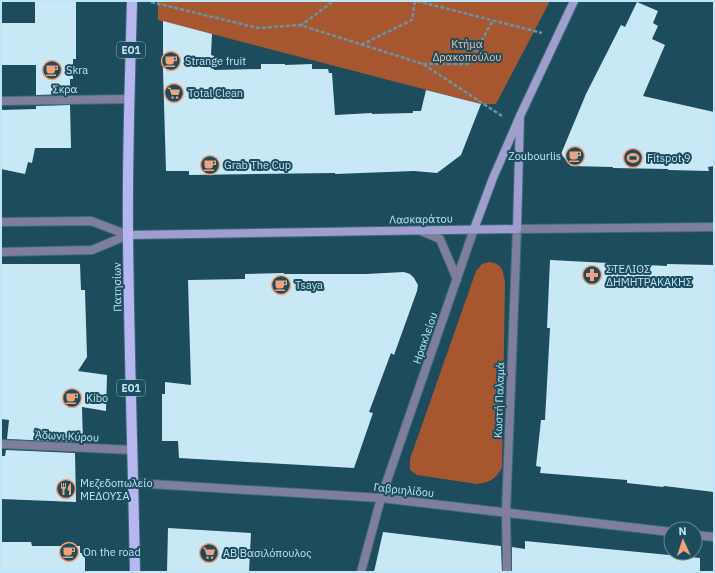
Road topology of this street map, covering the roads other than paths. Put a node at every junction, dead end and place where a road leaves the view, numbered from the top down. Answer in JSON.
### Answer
{"nodes":[{"id":1,"x":132,"y":1,"type":"edge"},
{"id":2,"x":574,"y":1,"type":"edge"},
{"id":3,"x":130,"y":98,"type":"junction"},
{"id":4,"x":1,"y":101,"type":"edge"},
{"id":5,"x":520,"y":116,"type":"junction"},
{"id":6,"x":1,"y":222,"type":"edge"},
{"id":7,"x":714,"y":227,"type":"edge"},
{"id":8,"x":474,"y":229,"type":"junction"},
{"id":9,"x":517,"y":229,"type":"junction"},
{"id":10,"x":421,"y":231,"type":"junction"},
{"id":11,"x":128,"y":235,"type":"junction"},
{"id":12,"x":1,"y":252,"type":"edge"},
{"id":13,"x":457,"y":279,"type":"junction"},
{"id":14,"x":1,"y":444,"type":"edge"},
{"id":15,"x":133,"y":450,"type":"junction"},
{"id":16,"x":134,"y":483,"type":"junction"},
{"id":17,"x":381,"y":498,"type":"junction"},
{"id":18,"x":506,"y":512,"type":"junction"},
{"id":19,"x":663,"y":531,"type":"edge"},
{"id":20,"x":703,"y":536,"type":"edge"},
{"id":21,"x":714,"y":537,"type":"edge"},
{"id":22,"x":134,"y":572,"type":"edge"},
{"id":23,"x":361,"y":572,"type":"edge"},
{"id":24,"x":507,"y":572,"type":"edge"}],
"edges":[{"from":1,"to":3,"type":"main road","name":"Πατησίων","number":"ΕΟ1"},
{"from":2,"to":5,"type":"main road","name":"Ηρακλείου"},
{"from":3,"to":4,"type":"street","name":"Σκρα"},
{"from":3,"to":11,"type":"main road","name":"Πατησίων","number":"ΕΟ1"},
{"from":5,"to":8,"type":"main road","name":"Ηρακλείου"},
{"from":5,"to":9,"type":"main road","name":"Ηρακλείου"},
{"from":6,"to":11,"type":"street"},
{"from":7,"to":9,"type":"street","name":"Λασκαράτου"},
{"from":8,"to":9,"type":"main road","name":"Λασκαράτου"},
{"from":8,"to":10,"type":"main road","name":"Λασκαράτου"},
{"from":8,"to":13,"type":"street","name":"Ηρακλείου"},
{"from":9,"to":18,"type":"street","name":"Κωστή Παλαμά"},
{"from":10,"to":11,"type":"main road","name":"Λασκαράτου"},
{"from":10,"to":13,"type":"street"},
{"from":11,"to":12,"type":"street"},
{"from":11,"to":15,"type":"main road","name":"Πατησίων","number":"ΕΟ1"},
{"from":13,"to":17,"type":"street","name":"Ηρακλείου"},
{"from":14,"to":15,"type":"street","name":"Άδωνι Κύρου"},
{"from":15,"to":16,"type":"main road","name":"Πατησίων","number":"ΕΟ1"},
{"from":16,"to":17,"type":"street","name":"Γαβριηλίδου"},
{"from":16,"to":22,"type":"main road","name":"Πατησίων","number":"ΕΟ1"},
{"from":17,"to":18,"type":"street","name":"Γαβριηλίδου"},
{"from":17,"to":23,"type":"street","name":"Ηρακλείου"},
{"from":18,"to":19,"type":"street","name":"Γαβριηλίδου"},
{"from":18,"to":24,"type":"street","name":"Κωστή Παλαμά"},
{"from":20,"to":21,"type":"street"}]}
